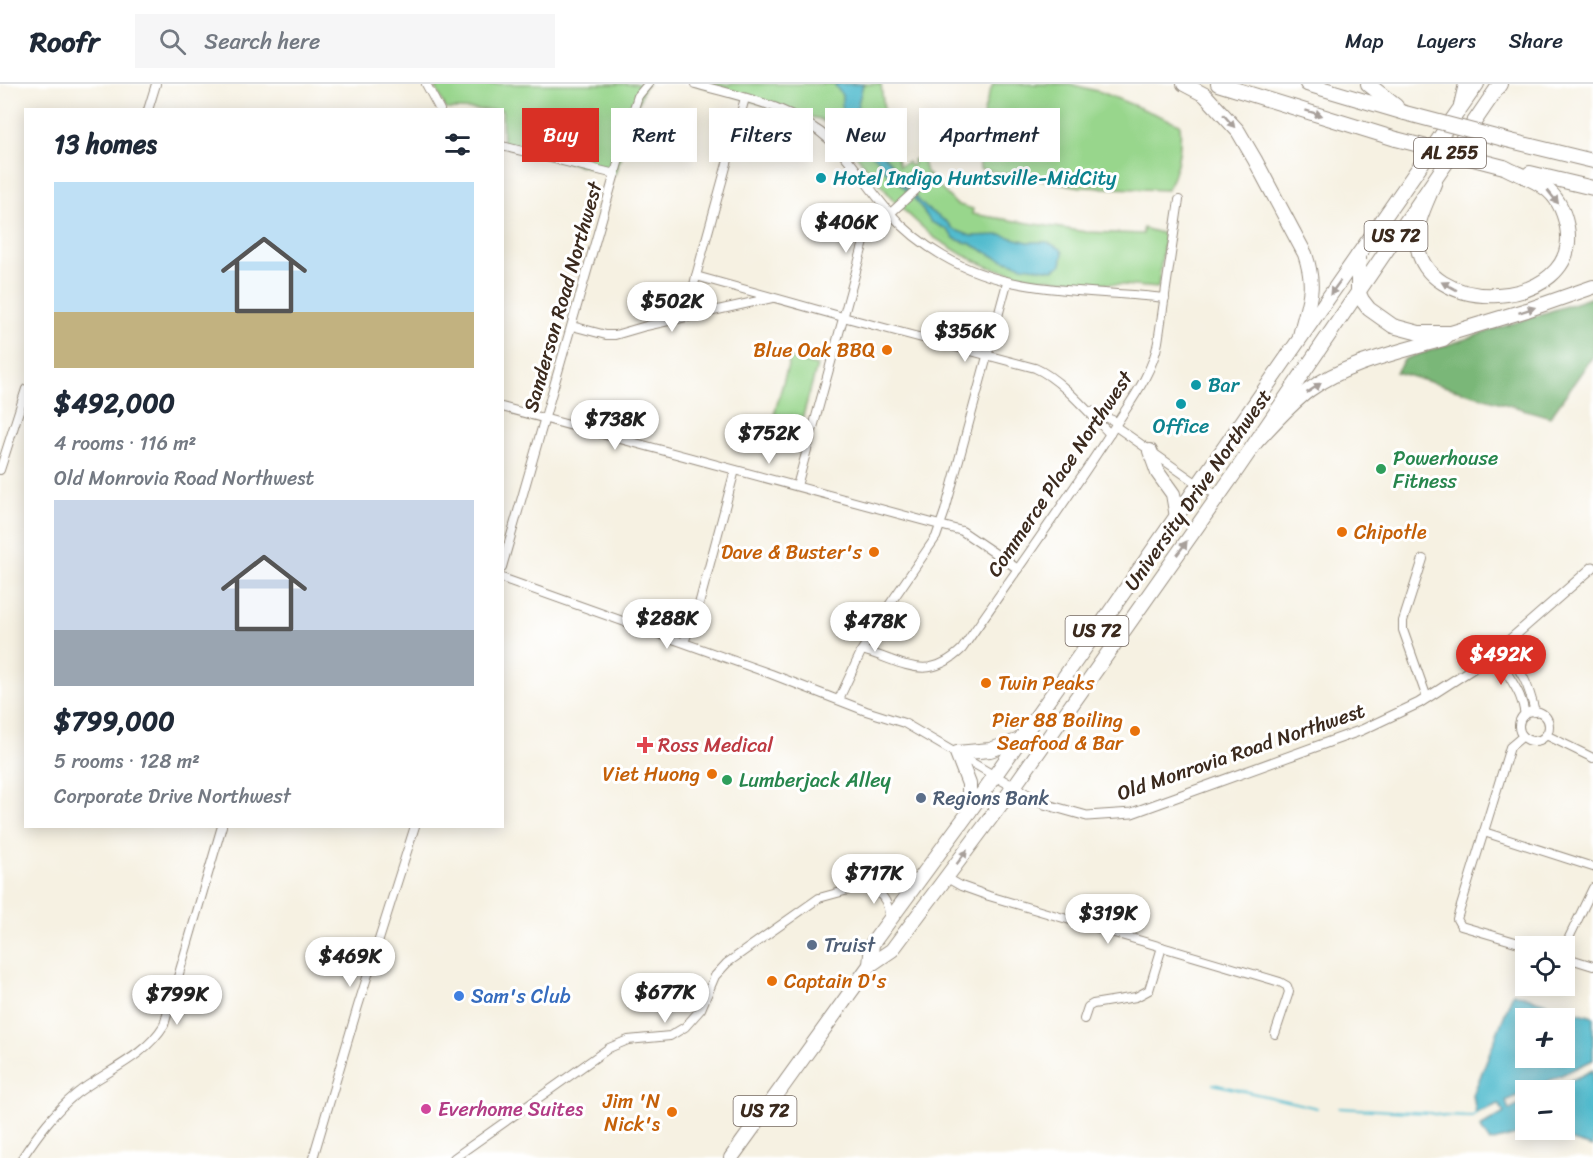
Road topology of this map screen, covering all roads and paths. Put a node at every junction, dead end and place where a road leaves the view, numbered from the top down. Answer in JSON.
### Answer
{"nodes":[{"id":1,"x":156,"y":84,"type":"edge"},
{"id":2,"x":426,"y":84,"type":"edge"},
{"id":3,"x":648,"y":84,"type":"edge"},
{"id":4,"x":695,"y":84,"type":"edge"},
{"id":5,"x":1184,"y":84,"type":"edge"},
{"id":6,"x":1218,"y":84,"type":"edge"},
{"id":7,"x":1307,"y":84,"type":"edge"},
{"id":8,"x":1368,"y":84,"type":"edge"},
{"id":9,"x":1466,"y":84,"type":"edge"},
{"id":10,"x":1477,"y":84,"type":"edge"},
{"id":11,"x":1500,"y":84,"type":"edge"},
{"id":12,"x":746,"y":98,"type":"junction"},
{"id":13,"x":1461,"y":105,"type":"junction"},
{"id":14,"x":149,"y":108,"type":"edge"},
{"id":15,"x":439,"y":108,"type":"edge"},
{"id":16,"x":1405,"y":112,"type":"junction"},
{"id":17,"x":504,"y":146,"type":"edge"},
{"id":18,"x":1593,"y":161,"type":"edge"},
{"id":19,"x":1504,"y":167,"type":"junction"},
{"id":20,"x":615,"y":174,"type":"junction"},
{"id":21,"x":930,"y":177,"type":"dead end"},
{"id":22,"x":1435,"y":181,"type":"junction"},
{"id":23,"x":1593,"y":188,"type":"edge"},
{"id":24,"x":1179,"y":200,"type":"dead end"},
{"id":25,"x":890,"y":213,"type":"junction"},
{"id":26,"x":1358,"y":255,"type":"junction"},
{"id":27,"x":696,"y":276,"type":"junction"},
{"id":28,"x":1007,"y":283,"type":"junction"},
{"id":29,"x":1593,"y":287,"type":"edge"},
{"id":30,"x":1358,"y":291,"type":"junction"},
{"id":31,"x":773,"y":298,"type":"junction"},
{"id":32,"x":1165,"y":298,"type":"junction"},
{"id":33,"x":687,"y":317,"type":"junction"},
{"id":34,"x":843,"y":317,"type":"junction"},
{"id":35,"x":572,"y":326,"type":"junction"},
{"id":36,"x":1451,"y":333,"type":"junction"},
{"id":37,"x":1300,"y":336,"type":"junction"},
{"id":38,"x":987,"y":356,"type":"junction"},
{"id":39,"x":24,"y":395,"type":"edge"},
{"id":40,"x":504,"y":408,"type":"edge"},
{"id":41,"x":1087,"y":409,"type":"junction"},
{"id":42,"x":546,"y":418,"type":"junction"},
{"id":43,"x":1116,"y":424,"type":"junction"},
{"id":44,"x":1110,"y":434,"type":"junction"},
{"id":45,"x":1256,"y":442,"type":"junction"},
{"id":46,"x":1150,"y":451,"type":"junction"},
{"id":47,"x":0,"y":470,"type":"edge"},
{"id":48,"x":735,"y":470,"type":"junction"},
{"id":49,"x":1199,"y":485,"type":"junction"},
{"id":50,"x":796,"y":486,"type":"junction"},
{"id":51,"x":1216,"y":500,"type":"junction"},
{"id":52,"x":1177,"y":517,"type":"junction"},
{"id":53,"x":940,"y":525,"type":"junction"},
{"id":54,"x":1423,"y":559,"type":"dead end"},
{"id":55,"x":504,"y":560,"type":"edge"},
{"id":56,"x":1593,"y":567,"type":"edge"},
{"id":57,"x":1018,"y":569,"type":"junction"},
{"id":58,"x":504,"y":579,"type":"edge"},
{"id":59,"x":684,"y":642,"type":"junction"},
{"id":60,"x":862,"y":650,"type":"junction"},
{"id":61,"x":1500,"y":653,"type":"junction"},
{"id":62,"x":1427,"y":698,"type":"junction"},
{"id":63,"x":839,"y":699,"type":"junction"},
{"id":64,"x":1535,"y":711,"type":"junction"},
{"id":65,"x":1525,"y":715,"type":"junction"},
{"id":66,"x":1546,"y":735,"type":"junction"},
{"id":67,"x":1522,"y":736,"type":"junction"},
{"id":68,"x":1020,"y":740,"type":"junction"},
{"id":69,"x":957,"y":753,"type":"junction"},
{"id":70,"x":1593,"y":758,"type":"edge"},
{"id":71,"x":995,"y":776,"type":"junction"},
{"id":72,"x":1013,"y":788,"type":"junction"},
{"id":73,"x":969,"y":812,"type":"junction"},
{"id":74,"x":221,"y":828,"type":"edge"},
{"id":75,"x":414,"y":828,"type":"edge"},
{"id":76,"x":1484,"y":832,"type":"junction"},
{"id":77,"x":1593,"y":867,"type":"edge"},
{"id":78,"x":919,"y":878,"type":"junction"},
{"id":79,"x":946,"y":878,"type":"junction"},
{"id":80,"x":863,"y":886,"type":"junction"},
{"id":81,"x":1593,"y":888,"type":"edge"},
{"id":82,"x":889,"y":921,"type":"junction"},
{"id":83,"x":1570,"y":936,"type":"edge"},
{"id":84,"x":1515,"y":942,"type":"edge"},
{"id":85,"x":1162,"y":947,"type":"junction"},
{"id":86,"x":1575,"y":960,"type":"edge"},
{"id":87,"x":870,"y":964,"type":"junction"},
{"id":88,"x":1593,"y":966,"type":"edge"},
{"id":89,"x":1084,"y":1019,"type":"dead end"},
{"id":90,"x":1275,"y":1034,"type":"dead end"},
{"id":91,"x":22,"y":1158,"type":"edge"},
{"id":92,"x":313,"y":1158,"type":"edge"},
{"id":93,"x":454,"y":1158,"type":"edge"},
{"id":94,"x":731,"y":1158,"type":"edge"}],
"edges":[{"from":1,"to":14,"type":"street"},
{"from":2,"to":15,"type":"street"},
{"from":3,"to":20,"type":"street","name":"Sanderson Road Northwest"},
{"from":4,"to":12,"type":"street"},
{"from":5,"to":37,"type":"highway","one_way":true},
{"from":6,"to":19,"type":"highway","number":"AL 255","one_way":true,"bridge":true},
{"from":7,"to":16,"type":"highway","number":"AL 255"},
{"from":8,"to":16,"type":"highway"},
{"from":9,"to":13,"type":"highway"},
{"from":10,"to":13,"type":"highway","name":"University Drive Northwest","number":"US 72"},
{"from":11,"to":22,"type":"highway","name":"University Drive Northwest","number":"US 72"},
{"from":12,"to":25,"type":"street"},
{"from":12,"to":27,"type":"street"},
{"from":13,"to":26,"type":"highway","name":"University Drive Northwest","number":"US 72"},
{"from":16,"to":18,"type":"highway","number":"AL 255","bridge":true},
{"from":17,"to":20,"type":"street"},
{"from":19,"to":22,"type":"highway","one_way":true},
{"from":19,"to":23,"type":"highway","number":"AL 255"},
{"from":20,"to":35,"type":"street","name":"Sanderson Road Northwest"},
{"from":21,"to":25,"type":"street"},
{"from":22,"to":30,"type":"highway","name":"University Drive Northwest","number":"US 72"},
{"from":24,"to":32,"type":"street","name":"Commerce Place Northwest"},
{"from":25,"to":28,"type":"street"},
{"from":25,"to":34,"type":"street"},
{"from":26,"to":30,"type":"highway"},
{"from":26,"to":37,"type":"highway","name":"University Drive Northwest","number":"US 72","one_way":true},
{"from":27,"to":31,"type":"street"},
{"from":27,"to":33,"type":"street"},
{"from":28,"to":32,"type":"street"},
{"from":28,"to":38,"type":"street"},
{"from":36,"to":29,"type":"highway","one_way":true},
{"from":30,"to":36,"type":"highway"},
{"from":30,"to":45,"type":"highway","name":"University Drive Northwest","number":"US 72"},
{"from":31,"to":33,"type":"street"},
{"from":31,"to":34,"type":"street"},
{"from":32,"to":43,"type":"street","name":"Commerce Place Northwest"},
{"from":33,"to":35,"type":"street"},
{"from":34,"to":38,"type":"street"},
{"from":34,"to":50,"type":"street"},
{"from":35,"to":42,"type":"street","name":"Sanderson Road Northwest"},
{"from":45,"to":36,"type":"highway","one_way":true},
{"from":37,"to":49,"type":"highway","name":"University Drive Northwest","number":"US 72"},
{"from":38,"to":41,"type":"street"},
{"from":38,"to":53,"type":"street"},
{"from":39,"to":47,"type":"street"},
{"from":40,"to":42,"type":"street"},
{"from":41,"to":43,"type":"street"},
{"from":41,"to":44,"type":"street"},
{"from":42,"to":48,"type":"street"},
{"from":42,"to":55,"type":"street","name":"Sanderson Road Northwest"},
{"from":43,"to":44,"type":"street","name":"Commerce Place Northwest"},
{"from":43,"to":46,"type":"street"},
{"from":44,"to":57,"type":"street","name":"Commerce Place Northwest"},
{"from":45,"to":51,"type":"highway","name":"University Drive Northwest","number":"US 72"},
{"from":46,"to":49,"type":"street"},
{"from":46,"to":52,"type":"highway"},
{"from":48,"to":50,"type":"street"},
{"from":48,"to":59,"type":"street"},
{"from":49,"to":51,"type":"street"},
{"from":49,"to":52,"type":"highway","name":"University Drive Northwest","number":"US 72"},
{"from":50,"to":53,"type":"street"},
{"from":72,"to":51,"type":"highway","name":"University Drive Northwest","number":"US 72","one_way":true},
{"from":52,"to":68,"type":"highway","name":"University Drive Northwest","number":"US 72"},
{"from":53,"to":57,"type":"street"},
{"from":53,"to":60,"type":"street"},
{"from":54,"to":62,"type":"street"},
{"from":56,"to":61,"type":"street","name":"Old Monrovia Road Northwest"},
{"from":57,"to":60,"type":"street","name":"Commerce Place Northwest"},
{"from":58,"to":59,"type":"street","name":"Old Monrovia Road Northwest"},
{"from":59,"to":63,"type":"street","name":"Old Monrovia Road Northwest"},
{"from":60,"to":63,"type":"street"},
{"from":61,"to":62,"type":"street","name":"Old Monrovia Road Northwest"},
{"from":61,"to":64,"type":"street"},
{"from":61,"to":65,"type":"street"},
{"from":62,"to":72,"type":"street","name":"Old Monrovia Road Northwest"},
{"from":63,"to":69,"type":"street","name":"Old Monrovia Road Northwest"},
{"from":64,"to":65,"type":"street"},
{"from":64,"to":66,"type":"street"},
{"from":65,"to":67,"type":"street"},
{"from":66,"to":67,"type":"street"},
{"from":66,"to":70,"type":"street"},
{"from":67,"to":76,"type":"street"},
{"from":68,"to":69,"type":"highway"},
{"from":68,"to":71,"type":"highway","name":"University Drive Northwest","number":"US 72"},
{"from":69,"to":71,"type":"street","name":"Old Monrovia Road Northwest"},
{"from":69,"to":73,"type":"highway"},
{"from":71,"to":72,"type":"street","name":"Old Monrovia Road Northwest"},
{"from":71,"to":73,"type":"highway","name":"University Drive Northwest","number":"US 72"},
{"from":79,"to":72,"type":"highway","name":"University Drive Northwest","number":"US 72","one_way":true},
{"from":73,"to":78,"type":"highway","name":"University Drive Northwest","number":"US 72"},
{"from":74,"to":91,"type":"street"},
{"from":75,"to":92,"type":"street"},
{"from":76,"to":77,"type":"street"},
{"from":76,"to":84,"type":"street"},
{"from":78,"to":80,"type":"street"},
{"from":78,"to":82,"type":"highway","name":"University Drive Northwest","number":"US 72"},
{"from":79,"to":85,"type":"street"},
{"from":79,"to":87,"type":"highway","name":"University Drive Northwest","number":"US 72"},
{"from":80,"to":82,"type":"street"},
{"from":80,"to":93,"type":"street"},
{"from":81,"to":83,"type":"street"},
{"from":82,"to":87,"type":"highway","name":"University Drive Northwest","number":"US 72"},
{"from":85,"to":89,"type":"street"},
{"from":85,"to":90,"type":"street"},
{"from":86,"to":88,"type":"street"},
{"from":87,"to":94,"type":"highway","name":"University Drive Northwest","number":"US 72"}]}
